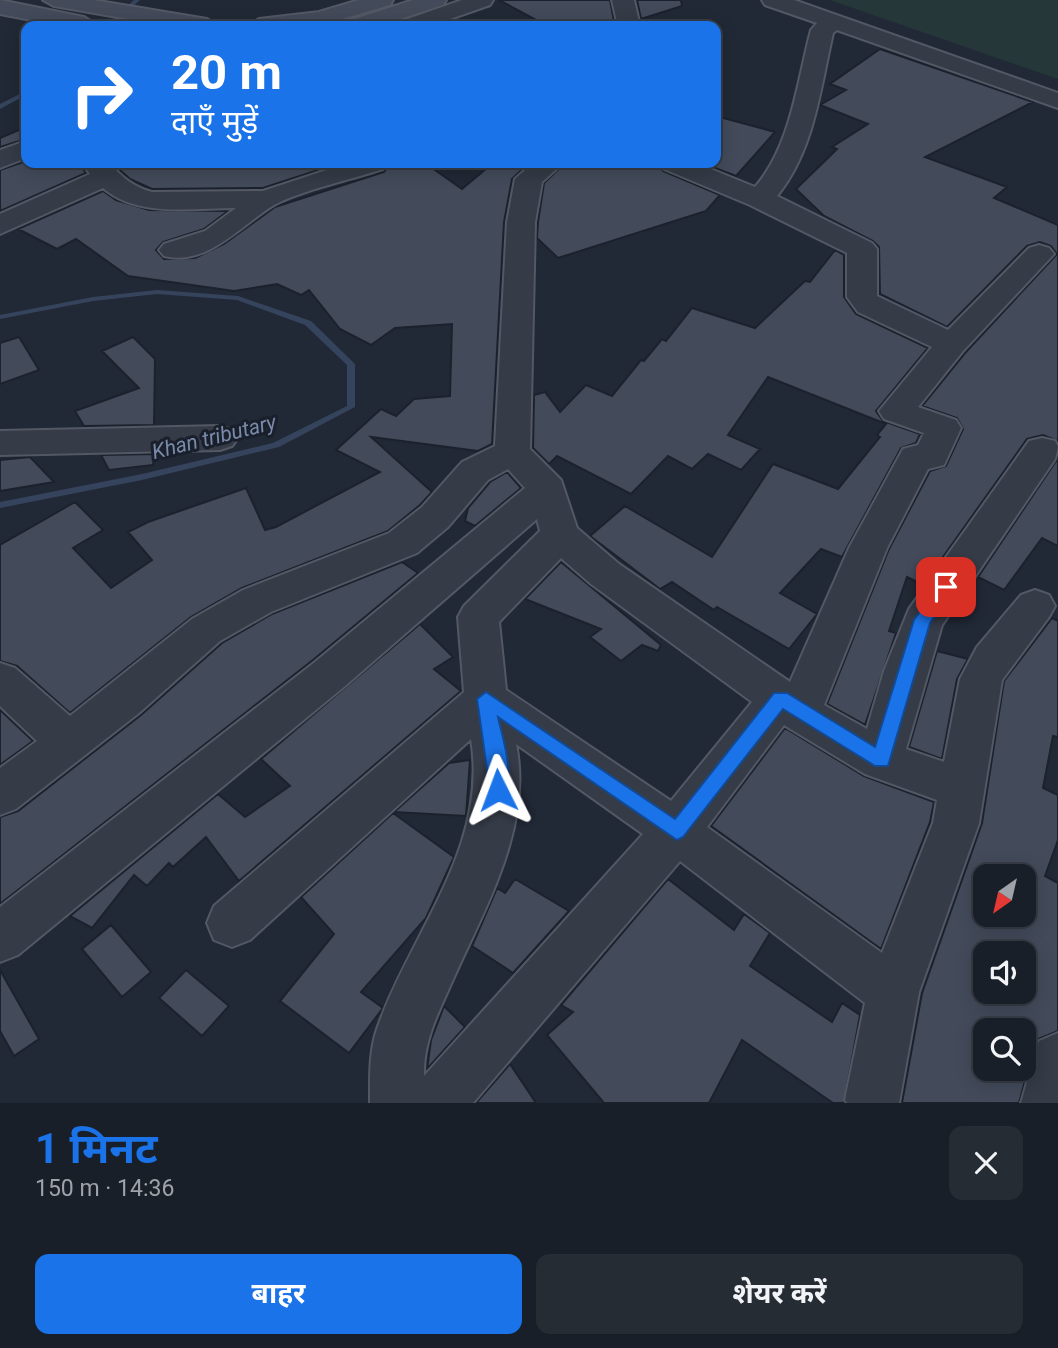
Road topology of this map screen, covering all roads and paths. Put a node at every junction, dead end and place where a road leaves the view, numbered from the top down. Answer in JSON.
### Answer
{"nodes":[{"id":1,"x":382,"y":0,"type":"edge"},
{"id":2,"x":435,"y":0,"type":"edge"},
{"id":3,"x":482,"y":0,"type":"edge"},
{"id":4,"x":623,"y":0,"type":"edge"},
{"id":5,"x":773,"y":0,"type":"edge"},
{"id":6,"x":54,"y":6,"type":"edge"},
{"id":7,"x":0,"y":7,"type":"edge"},
{"id":8,"x":85,"y":21,"type":"edge"},
{"id":9,"x":170,"y":21,"type":"edge"},
{"id":10,"x":298,"y":21,"type":"edge"},
{"id":11,"x":371,"y":21,"type":"edge"},
{"id":12,"x":424,"y":21,"type":"edge"},
{"id":13,"x":628,"y":21,"type":"edge"},
{"id":14,"x":834,"y":23,"type":"junction"},
{"id":15,"x":1058,"y":101,"type":"edge"},
{"id":16,"x":21,"y":151,"type":"edge"},
{"id":17,"x":0,"y":160,"type":"edge"},
{"id":18,"x":359,"y":168,"type":"edge"},
{"id":19,"x":543,"y":168,"type":"edge"},
{"id":20,"x":685,"y":168,"type":"edge"},
{"id":21,"x":101,"y":169,"type":"edge"},
{"id":22,"x":265,"y":199,"type":"junction"},
{"id":23,"x":760,"y":199,"type":"junction"},
{"id":24,"x":0,"y":225,"type":"edge"},
{"id":25,"x":174,"y":250,"type":"dead end"},
{"id":26,"x":1039,"y":254,"type":"dead end"},
{"id":27,"x":952,"y":344,"type":"junction"},
{"id":28,"x":220,"y":438,"type":"dead end"},
{"id":29,"x":0,"y":443,"type":"edge"},
{"id":30,"x":1042,"y":450,"type":"dead end"},
{"id":31,"x":512,"y":452,"type":"junction"},
{"id":32,"x":548,"y":489,"type":"junction"},
{"id":33,"x":560,"y":535,"type":"junction"},
{"id":34,"x":1035,"y":606,"type":"dead end"},
{"id":35,"x":0,"y":680,"type":"edge"},
{"id":36,"x":486,"y":699,"type":"junction"},
{"id":37,"x":790,"y":705,"type":"junction"},
{"id":38,"x":68,"y":742,"type":"junction"},
{"id":39,"x":881,"y":760,"type":"junction"},
{"id":40,"x":963,"y":789,"type":"junction"},
{"id":41,"x":0,"y":794,"type":"edge"},
{"id":42,"x":677,"y":831,"type":"junction"},
{"id":43,"x":232,"y":923,"type":"dead end"},
{"id":44,"x":0,"y":938,"type":"edge"},
{"id":45,"x":892,"y":992,"type":"junction"},
{"id":46,"x":1058,"y":1060,"type":"edge"},
{"id":47,"x":873,"y":1100,"type":"dead end"},
{"id":48,"x":397,"y":1103,"type":"edge"},
{"id":49,"x":437,"y":1103,"type":"edge"},
{"id":50,"x":1048,"y":1103,"type":"edge"}],
"edges":[{"from":1,"to":10,"type":"main road"},
{"from":2,"to":11,"type":"main road"},
{"from":3,"to":12,"type":"street"},
{"from":4,"to":13,"type":"street"},
{"from":5,"to":14,"type":"street"},
{"from":6,"to":7,"type":"main road"},
{"from":6,"to":8,"type":"main road"},
{"from":6,"to":9,"type":"main road"},
{"from":14,"to":15,"type":"street"},
{"from":14,"to":23,"type":"street"},
{"from":16,"to":17,"type":"street"},
{"from":18,"to":22,"type":"street"},
{"from":19,"to":31,"type":"street"},
{"from":20,"to":23,"type":"street"},
{"from":21,"to":22,"type":"street"},
{"from":21,"to":24,"type":"street"},
{"from":22,"to":25,"type":"street"},
{"from":23,"to":27,"type":"street"},
{"from":26,"to":27,"type":"street"},
{"from":27,"to":37,"type":"street"},
{"from":28,"to":29,"type":"street"},
{"from":30,"to":39,"type":"street"},
{"from":31,"to":32,"type":"street"},
{"from":31,"to":38,"type":"street"},
{"from":32,"to":33,"type":"street"},
{"from":32,"to":44,"type":"street"},
{"from":33,"to":36,"type":"street"},
{"from":33,"to":37,"type":"street"},
{"from":34,"to":40,"type":"street"},
{"from":35,"to":38,"type":"street"},
{"from":36,"to":42,"type":"street"},
{"from":36,"to":43,"type":"street"},
{"from":36,"to":48,"type":"street"},
{"from":37,"to":39,"type":"street"},
{"from":37,"to":42,"type":"street"},
{"from":38,"to":41,"type":"street"},
{"from":39,"to":40,"type":"street"},
{"from":40,"to":45,"type":"street"},
{"from":42,"to":45,"type":"street"},
{"from":42,"to":49,"type":"street"},
{"from":45,"to":47,"type":"street"},
{"from":46,"to":50,"type":"street"}]}
